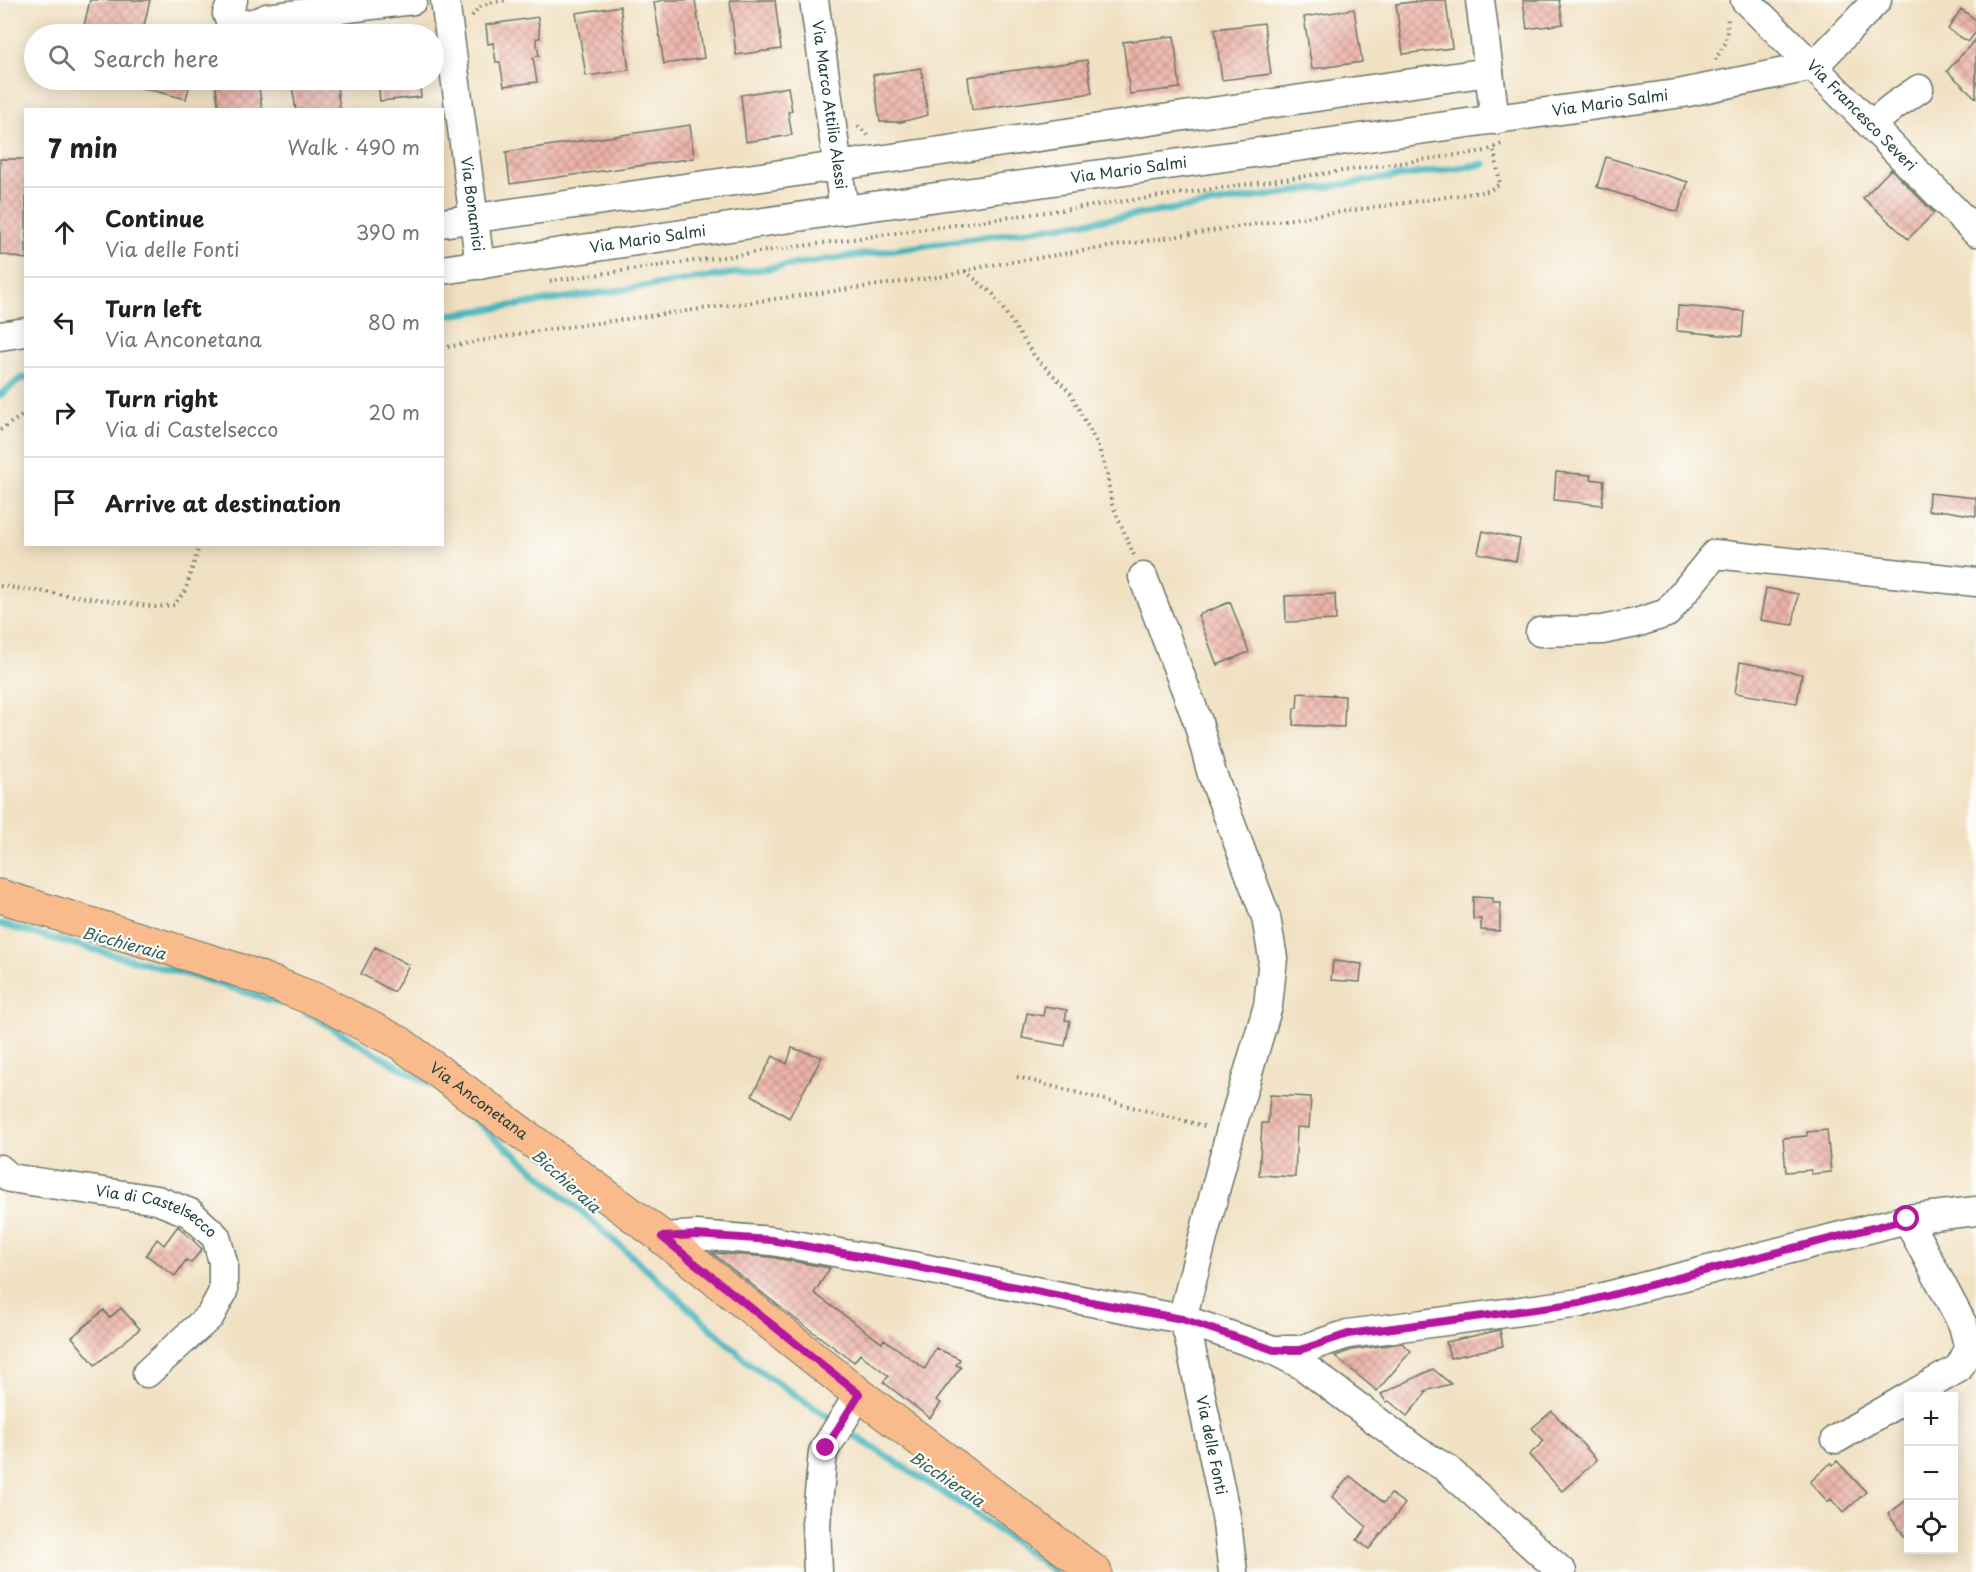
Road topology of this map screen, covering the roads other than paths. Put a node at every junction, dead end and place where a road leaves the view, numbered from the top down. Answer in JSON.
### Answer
{"nodes":[{"id":1,"x":233,"y":0,"type":"edge"},
{"id":2,"x":413,"y":0,"type":"edge"},
{"id":3,"x":445,"y":0,"type":"edge"},
{"id":4,"x":814,"y":0,"type":"edge"},
{"id":5,"x":1480,"y":0,"type":"edge"},
{"id":6,"x":1877,"y":0,"type":"edge"},
{"id":7,"x":1736,"y":7,"type":"edge"},
{"id":8,"x":261,"y":9,"type":"edge"},
{"id":9,"x":1814,"y":66,"type":"junction"},
{"id":10,"x":1489,"y":72,"type":"junction"},
{"id":11,"x":1919,"y":89,"type":"dead end"},
{"id":12,"x":1507,"y":118,"type":"junction"},
{"id":13,"x":1871,"y":125,"type":"junction"},
{"id":14,"x":837,"y":166,"type":"junction"},
{"id":15,"x":844,"y":210,"type":"junction"},
{"id":16,"x":475,"y":218,"type":"junction"},
{"id":17,"x":444,"y":223,"type":"edge"},
{"id":18,"x":1976,"y":232,"type":"edge"},
{"id":19,"x":480,"y":265,"type":"junction"},
{"id":20,"x":444,"y":270,"type":"edge"},
{"id":21,"x":24,"y":332,"type":"edge"},
{"id":22,"x":0,"y":336,"type":"edge"},
{"id":23,"x":1138,"y":566,"type":"road end"},
{"id":24,"x":1976,"y":582,"type":"edge"},
{"id":25,"x":1540,"y":632,"type":"dead end"},
{"id":26,"x":0,"y":896,"type":"edge"},
{"id":27,"x":0,"y":1169,"type":"edge"},
{"id":28,"x":1976,"y":1211,"type":"edge"},
{"id":29,"x":1907,"y":1219,"type":"junction"},
{"id":30,"x":662,"y":1237,"type":"junction"},
{"id":31,"x":1182,"y":1319,"type":"junction"},
{"id":32,"x":1274,"y":1350,"type":"junction"},
{"id":33,"x":147,"y":1373,"type":"dead end"},
{"id":34,"x":1967,"y":1374,"type":"edge"},
{"id":35,"x":1922,"y":1392,"type":"edge"},
{"id":36,"x":1904,"y":1400,"type":"edge"},
{"id":37,"x":854,"y":1402,"type":"junction"},
{"id":38,"x":1836,"y":1439,"type":"dead end"},
{"id":39,"x":819,"y":1572,"type":"edge"},
{"id":40,"x":1095,"y":1572,"type":"edge"},
{"id":41,"x":1233,"y":1572,"type":"edge"},
{"id":42,"x":1562,"y":1572,"type":"edge"}],
"edges":[{"from":1,"to":8,"type":"street"},
{"from":2,"to":8,"type":"street"},
{"from":3,"to":16,"type":"street","name":"Via Bonamici"},
{"from":4,"to":14,"type":"street","name":"Via Marco Attilio Alessi"},
{"from":5,"to":10,"type":"street"},
{"from":6,"to":9,"type":"street"},
{"from":7,"to":9,"type":"street","name":"Via Francesco Severi"},
{"from":9,"to":12,"type":"street","name":"Via Mario Salmi"},
{"from":9,"to":13,"type":"street","name":"Via Francesco Severi"},
{"from":10,"to":12,"type":"street"},
{"from":10,"to":14,"type":"street"},
{"from":11,"to":13,"type":"street"},
{"from":12,"to":15,"type":"street","name":"Via Mario Salmi"},
{"from":13,"to":18,"type":"street","name":"Via Francesco Severi"},
{"from":14,"to":15,"type":"street","name":"Via Marco Attilio Alessi"},
{"from":14,"to":16,"type":"street"},
{"from":15,"to":19,"type":"street","name":"Via Mario Salmi"},
{"from":16,"to":17,"type":"street"},
{"from":16,"to":19,"type":"street","name":"Via Bonamici"},
{"from":19,"to":20,"type":"street","name":"Via Mario Salmi"},
{"from":21,"to":22,"type":"street"},
{"from":23,"to":31,"type":"street"},
{"from":24,"to":25,"type":"street"},
{"from":26,"to":30,"type":"main road","name":"Via Anconetana"},
{"from":27,"to":33,"type":"street","name":"Via di Castelsecco"},
{"from":28,"to":29,"type":"street"},
{"from":29,"to":32,"type":"street"},
{"from":29,"to":34,"type":"street"},
{"from":30,"to":31,"type":"street"},
{"from":30,"to":37,"type":"main road","name":"Via Anconetana"},
{"from":31,"to":32,"type":"street"},
{"from":31,"to":41,"type":"street","name":"Via delle Fonti"},
{"from":32,"to":42,"type":"street"},
{"from":34,"to":35,"type":"street"},
{"from":36,"to":38,"type":"street"},
{"from":37,"to":39,"type":"street"},
{"from":37,"to":40,"type":"main road","name":"Via Anconetana"}]}
